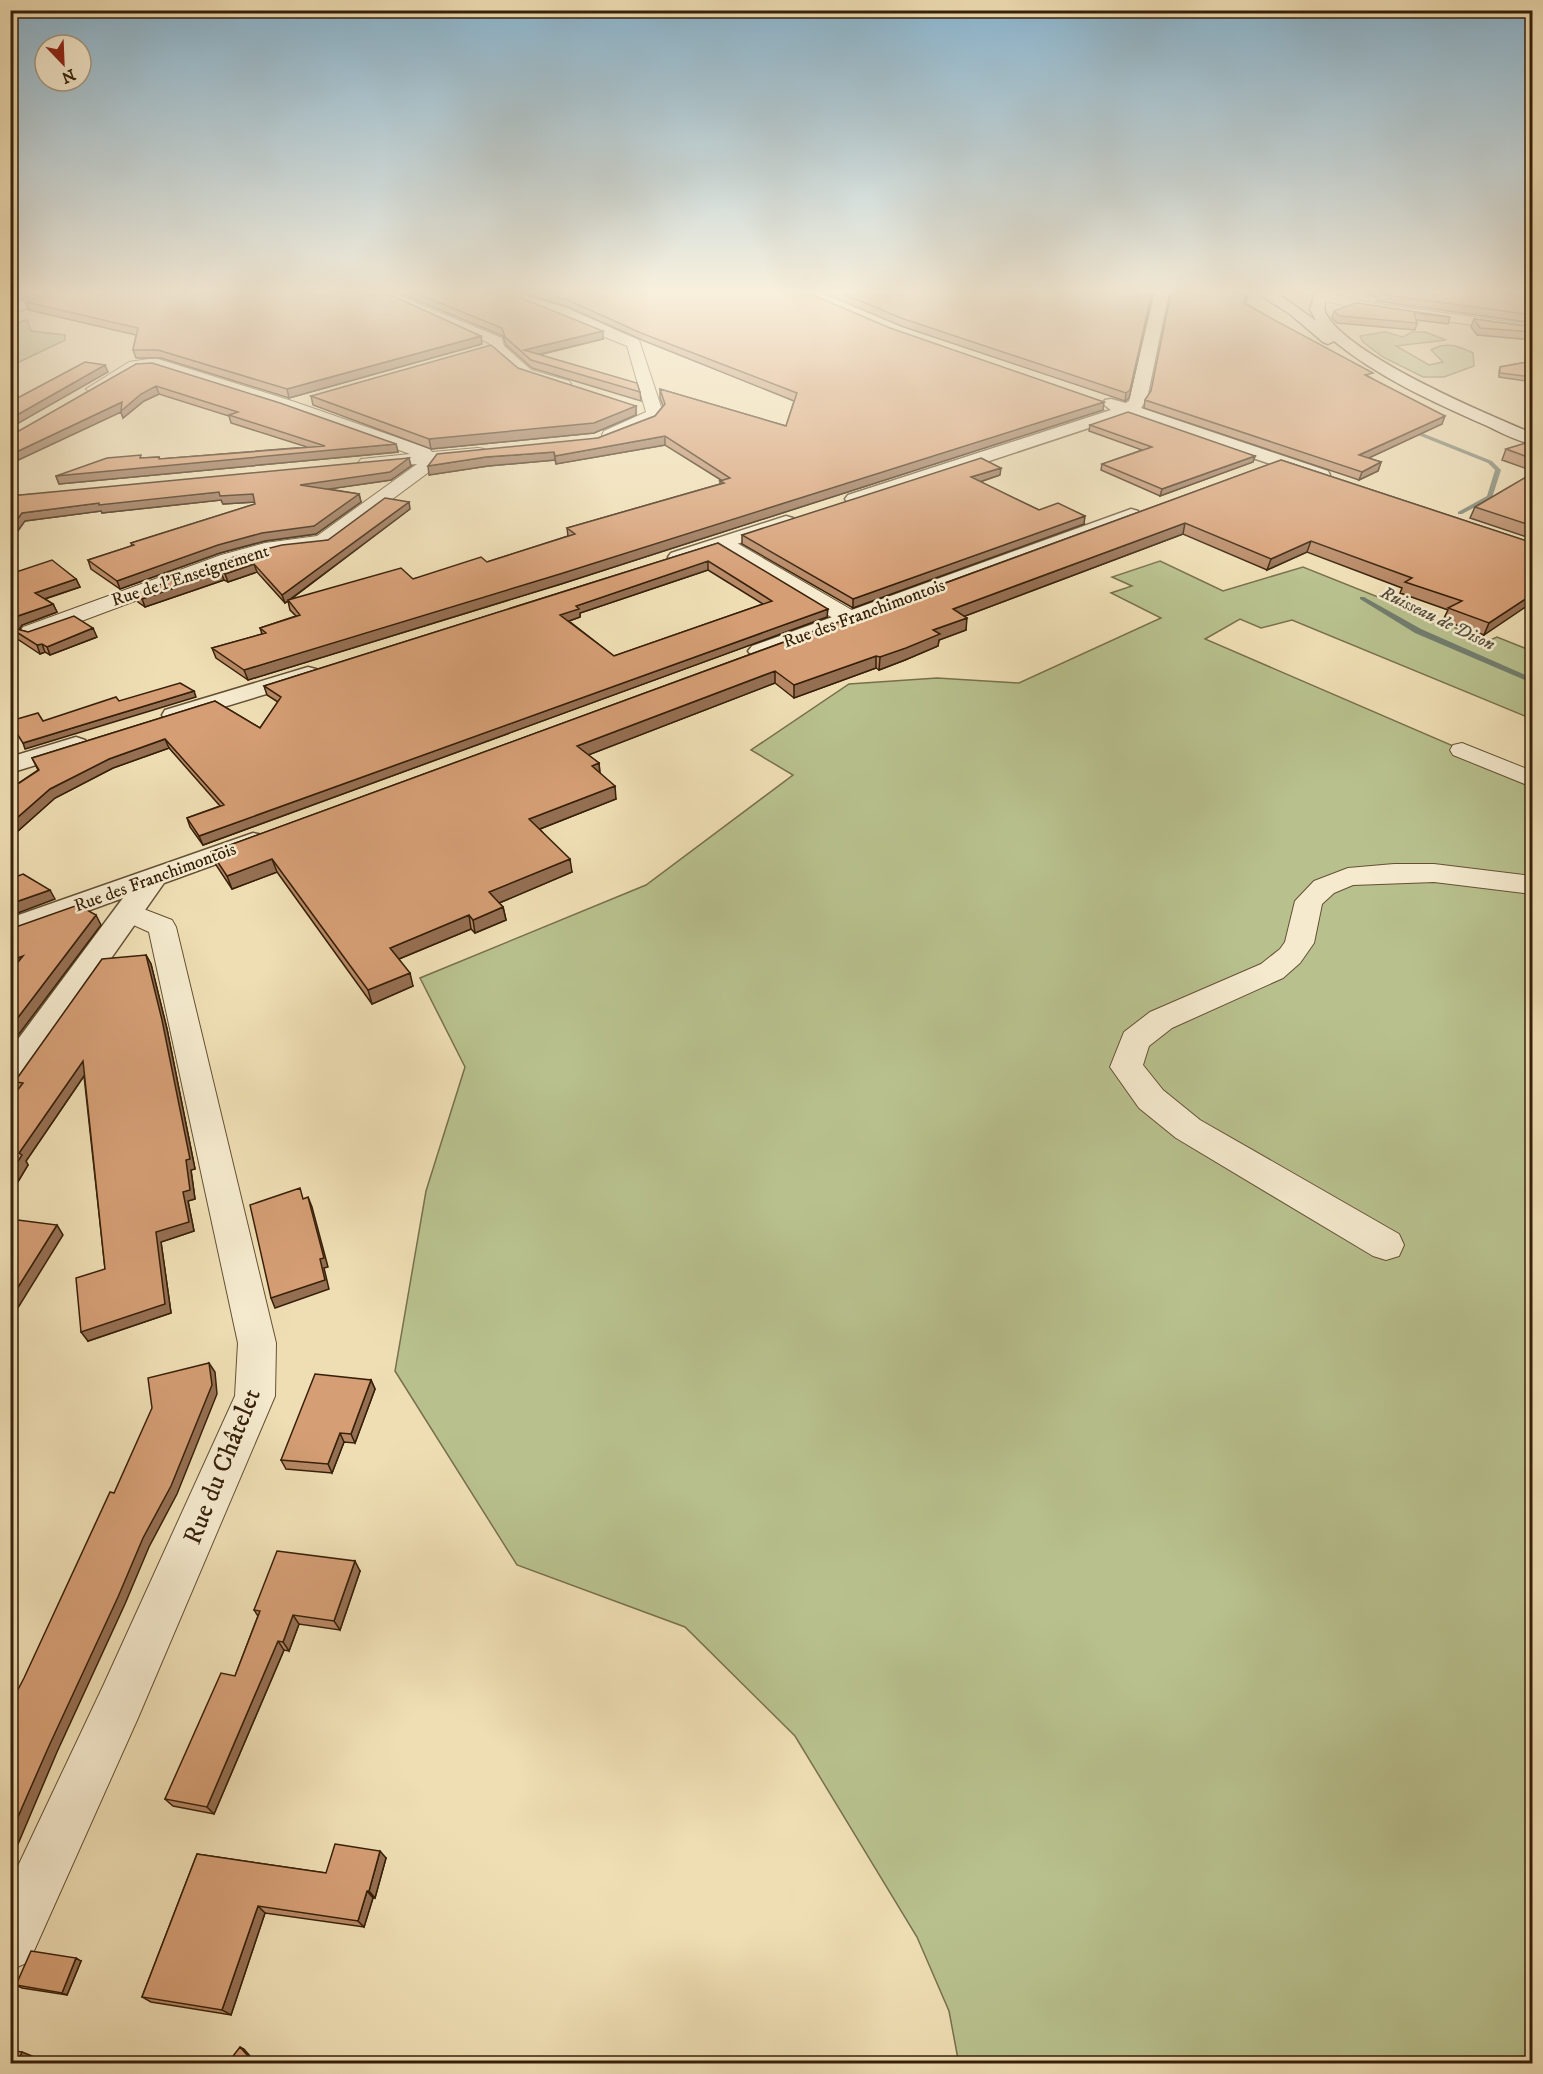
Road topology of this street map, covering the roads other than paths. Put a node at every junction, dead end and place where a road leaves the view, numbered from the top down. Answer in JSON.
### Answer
{"nodes":[{"id":1,"x":95,"y":389,"type":"edge"},
{"id":2,"x":239,"y":389,"type":"edge"},
{"id":3,"x":576,"y":389,"type":"edge"},
{"id":4,"x":647,"y":389,"type":"edge"},
{"id":5,"x":1141,"y":389,"type":"edge"},
{"id":6,"x":1423,"y":389,"type":"edge"},
{"id":7,"x":580,"y":390,"type":"edge"},
{"id":8,"x":78,"y":399,"type":"edge"},
{"id":9,"x":311,"y":399,"type":"edge"},
{"id":10,"x":1096,"y":399,"type":"edge"},
{"id":11,"x":289,"y":405,"type":"junction"},
{"id":12,"x":634,"y":407,"type":"edge"},
{"id":13,"x":1127,"y":410,"type":"junction"},
{"id":14,"x":655,"y":414,"type":"junction"},
{"id":15,"x":1533,"y":439,"type":"edge"},
{"id":16,"x":598,"y":440,"type":"edge"},
{"id":17,"x":492,"y":452,"type":"edge"},
{"id":18,"x":430,"y":457,"type":"junction"},
{"id":19,"x":1279,"y":460,"type":"junction"},
{"id":20,"x":348,"y":465,"type":"edge"},
{"id":21,"x":1248,"y":472,"type":"edge"},
{"id":22,"x":1342,"y":482,"type":"edge"},
{"id":23,"x":831,"y":507,"type":"edge"},
{"id":24,"x":1149,"y":508,"type":"edge"},
{"id":25,"x":809,"y":514,"type":"edge"},
{"id":26,"x":723,"y":543,"type":"junction"},
{"id":27,"x":656,"y":564,"type":"edge"},
{"id":28,"x":849,"y":618,"type":"junction"},
{"id":29,"x":32,"y":632,"type":"edge"},
{"id":30,"x":737,"y":660,"type":"edge"},
{"id":31,"x":331,"y":667,"type":"edge"},
{"id":32,"x":159,"y":720,"type":"edge"},
{"id":33,"x":91,"y":741,"type":"edge"},
{"id":34,"x":1462,"y":750,"type":"dead end"},
{"id":35,"x":10,"y":765,"type":"edge"},
{"id":36,"x":1533,"y":780,"type":"edge"},
{"id":37,"x":277,"y":832,"type":"edge"},
{"id":38,"x":153,"y":878,"type":"junction"},
{"id":39,"x":1533,"y":885,"type":"edge"},
{"id":40,"x":128,"y":912,"type":"junction"},
{"id":41,"x":10,"y":929,"type":"edge"},
{"id":42,"x":10,"y":1076,"type":"edge"},
{"id":43,"x":1386,"y":1245,"type":"dead end"},
{"id":44,"x":10,"y":1943,"type":"edge"}],
"edges":[{"from":1,"to":8,"type":"street"},
{"from":2,"to":11,"type":"street"},
{"from":3,"to":7,"type":"street"},
{"from":4,"to":14,"type":"street"},
{"from":5,"to":13,"type":"street"},
{"from":6,"to":15,"type":"street"},
{"from":9,"to":11,"type":"street"},
{"from":10,"to":13,"type":"street"},
{"from":11,"to":18,"type":"street"},
{"from":12,"to":14,"type":"street"},
{"from":13,"to":19,"type":"street"},
{"from":13,"to":23,"type":"street"},
{"from":14,"to":16,"type":"street"},
{"from":17,"to":18,"type":"street"},
{"from":18,"to":20,"type":"street"},
{"from":18,"to":29,"type":"street","name":"Rue de l'Enseignement"},
{"from":19,"to":21,"type":"street"},
{"from":19,"to":22,"type":"street"},
{"from":24,"to":28,"type":"street","name":"Rue des Franchimontois"},
{"from":25,"to":26,"type":"street"},
{"from":26,"to":27,"type":"street"},
{"from":26,"to":28,"type":"street"},
{"from":28,"to":30,"type":"street","name":"Rue des Franchimontois"},
{"from":31,"to":32,"type":"street"},
{"from":33,"to":35,"type":"street"},
{"from":34,"to":36,"type":"street"},
{"from":37,"to":38,"type":"street","name":"Rue des Franchimontois"},
{"from":38,"to":40,"type":"street"},
{"from":38,"to":41,"type":"street","name":"Rue des Franchimontois"},
{"from":39,"to":43,"type":"street"},
{"from":40,"to":42,"type":"street"},
{"from":40,"to":44,"type":"street","name":"Rue du Châtelet"}]}
